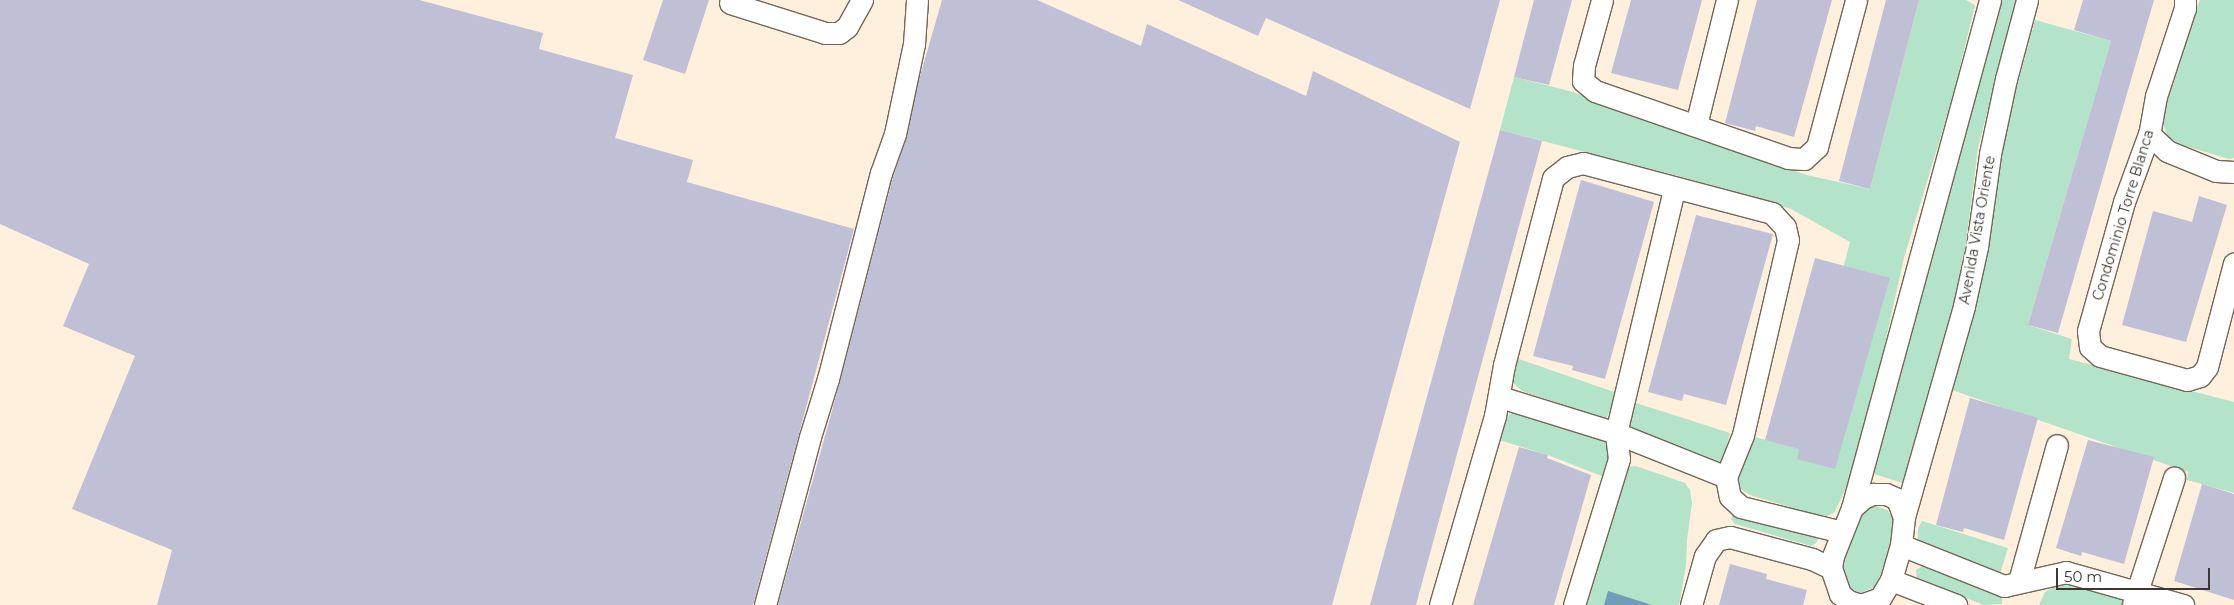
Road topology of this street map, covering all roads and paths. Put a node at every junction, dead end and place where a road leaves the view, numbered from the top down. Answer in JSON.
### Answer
{"nodes":[{"id":1,"x":862,"y":0,"type":"edge"},
{"id":2,"x":917,"y":0,"type":"edge"},
{"id":3,"x":1602,"y":0,"type":"edge"},
{"id":4,"x":1727,"y":0,"type":"edge"},
{"id":5,"x":1856,"y":0,"type":"edge"},
{"id":6,"x":1990,"y":0,"type":"edge"},
{"id":7,"x":2028,"y":0,"type":"edge"},
{"id":8,"x":2185,"y":0,"type":"edge"},
{"id":9,"x":730,"y":4,"type":"dead end"},
{"id":10,"x":1696,"y":125,"type":"junction"},
{"id":11,"x":2149,"y":134,"type":"junction"},
{"id":12,"x":2234,"y":172,"type":"edge"},
{"id":13,"x":1674,"y":189,"type":"junction"},
{"id":14,"x":2234,"y":262,"type":"edge"},
{"id":15,"x":1500,"y":397,"type":"junction"},
{"id":16,"x":1616,"y":433,"type":"junction"},
{"id":17,"x":2057,"y":445,"type":"dead end"},
{"id":18,"x":1726,"y":477,"type":"junction"},
{"id":19,"x":2174,"y":478,"type":"dead end"},
{"id":20,"x":1852,"y":508,"type":"junction"},
{"id":21,"x":1904,"y":517,"type":"junction"},
{"id":22,"x":1842,"y":532,"type":"junction"},
{"id":23,"x":1902,"y":545,"type":"junction"},
{"id":24,"x":1833,"y":574,"type":"junction"},
{"id":25,"x":1891,"y":580,"type":"junction"},
{"id":26,"x":2019,"y":581,"type":"junction"},
{"id":27,"x":2134,"y":598,"type":"edge"},
{"id":28,"x":1879,"y":601,"type":"edge"},
{"id":29,"x":765,"y":605,"type":"edge"},
{"id":30,"x":1440,"y":605,"type":"edge"},
{"id":31,"x":1574,"y":605,"type":"edge"},
{"id":32,"x":1691,"y":605,"type":"edge"},
{"id":33,"x":1829,"y":605,"type":"edge"},
{"id":34,"x":1956,"y":605,"type":"edge"},
{"id":35,"x":2183,"y":605,"type":"edge"}],
"edges":[{"from":1,"to":9,"type":"street"},
{"from":2,"to":29,"type":"street"},
{"from":3,"to":10,"type":"street"},
{"from":4,"to":10,"type":"street"},
{"from":5,"to":10,"type":"street"},
{"from":6,"to":20,"type":"street"},
{"from":7,"to":21,"type":"street","name":"Avenida Vista Oriente"},
{"from":8,"to":11,"type":"street","name":"Condominio Torre Blanca"},
{"from":11,"to":12,"type":"street"},
{"from":11,"to":14,"type":"street","name":"Condominio Torre Blanca"},
{"from":13,"to":15,"type":"street"},
{"from":13,"to":16,"type":"street"},
{"from":13,"to":18,"type":"street"},
{"from":15,"to":16,"type":"street"},
{"from":15,"to":30,"type":"street"},
{"from":16,"to":18,"type":"street"},
{"from":16,"to":31,"type":"street"},
{"from":17,"to":26,"type":"street"},
{"from":18,"to":22,"type":"street"},
{"from":19,"to":27,"type":"street"},
{"from":20,"to":21,"type":"street"},
{"from":20,"to":22,"type":"street"},
{"from":21,"to":23,"type":"street","name":"Avenida Vista Oriente"},
{"from":22,"to":24,"type":"street"},
{"from":23,"to":25,"type":"street","name":"Avenida Vista Oriente"},
{"from":23,"to":26,"type":"street"},
{"from":24,"to":28,"type":"street","name":"Avenida Vista Oriente"},
{"from":24,"to":32,"type":"street"},
{"from":24,"to":33,"type":"street"},
{"from":25,"to":28,"type":"street","name":"Avenida Vista Oriente"},
{"from":25,"to":34,"type":"street"},
{"from":26,"to":27,"type":"street"},
{"from":27,"to":35,"type":"street"}]}
